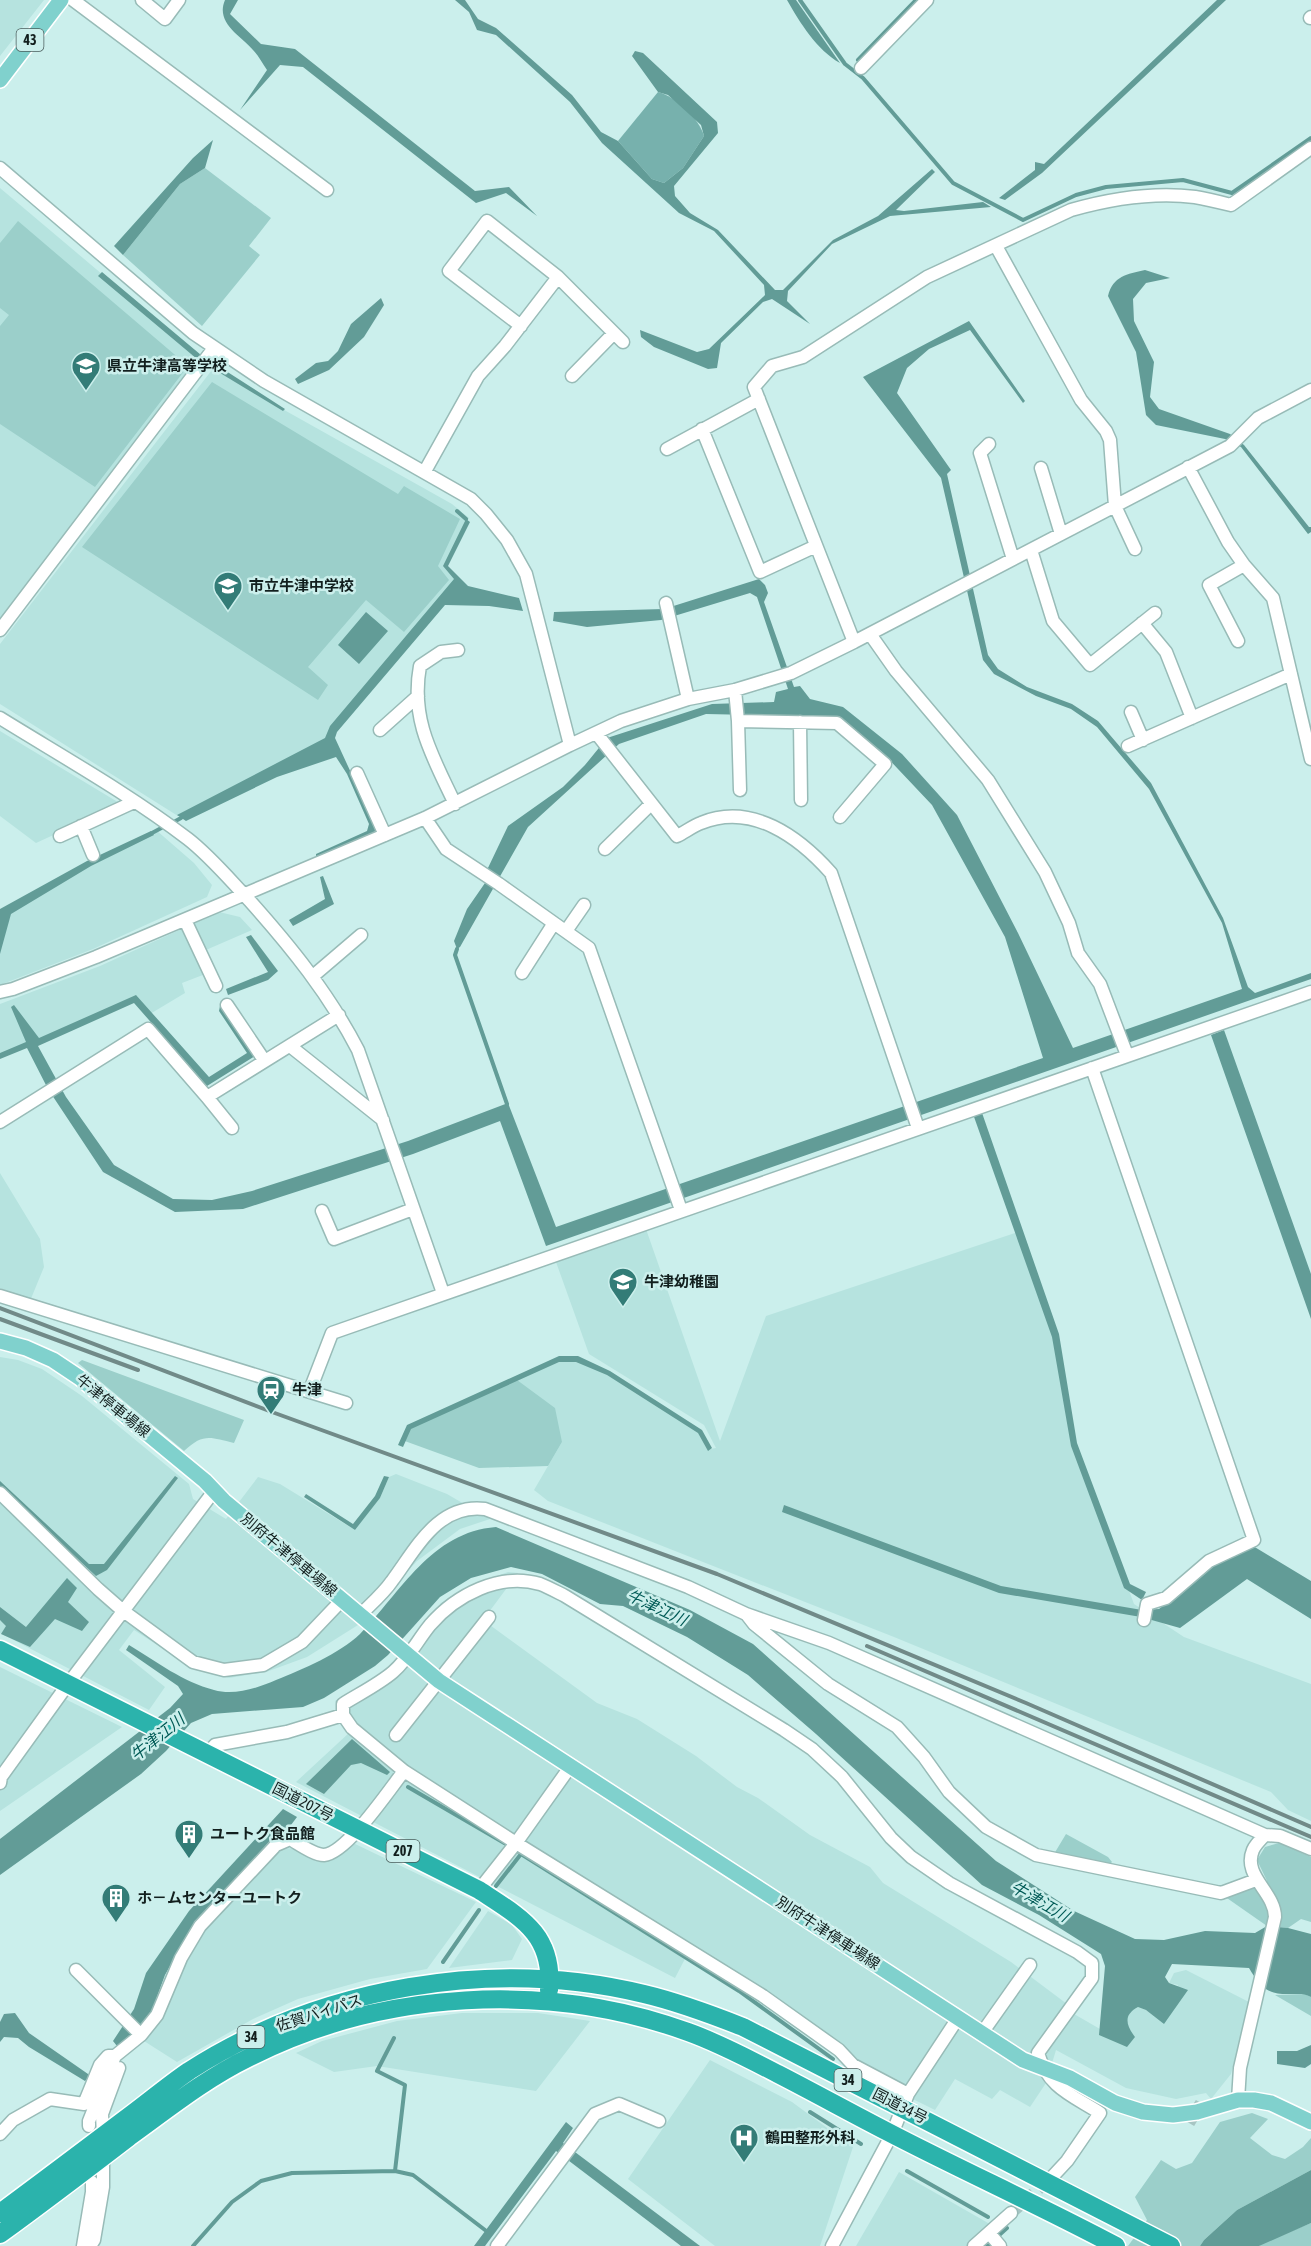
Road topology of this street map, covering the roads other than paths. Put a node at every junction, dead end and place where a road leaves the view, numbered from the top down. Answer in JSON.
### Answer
{"nodes":[{"id":1,"x":61,"y":0,"type":"edge"},
{"id":2,"x":73,"y":0,"type":"edge"},
{"id":3,"x":142,"y":0,"type":"edge"},
{"id":4,"x":179,"y":0,"type":"edge"},
{"id":5,"x":927,"y":0,"type":"edge"},
{"id":6,"x":861,"y":68,"type":"dead end"},
{"id":7,"x":0,"y":80,"type":"edge"},
{"id":8,"x":1311,"y":148,"type":"edge"},
{"id":9,"x":0,"y":168,"type":"edge"},
{"id":10,"x":327,"y":190,"type":"dead end"},
{"id":11,"x":996,"y":246,"type":"junction"},
{"id":12,"x":558,"y":277,"type":"junction"},
{"id":13,"x":520,"y":326,"type":"junction"},
{"id":14,"x":208,"y":356,"type":"junction"},
{"id":15,"x":572,"y":376,"type":"dead end"},
{"id":16,"x":1311,"y":390,"type":"edge"},
{"id":17,"x":759,"y":399,"type":"junction"},
{"id":18,"x":702,"y":429,"type":"junction"},
{"id":19,"x":989,"y":444,"type":"dead end"},
{"id":20,"x":667,"y":449,"type":"dead end"},
{"id":21,"x":1188,"y":467,"type":"junction"},
{"id":22,"x":1041,"y":468,"type":"dead end"},
{"id":23,"x":425,"y":471,"type":"junction"},
{"id":24,"x":1115,"y":506,"type":"junction"},
{"id":25,"x":1061,"y":534,"type":"junction"},
{"id":26,"x":816,"y":546,"type":"junction"},
{"id":27,"x":1135,"y":549,"type":"dead end"},
{"id":28,"x":1031,"y":550,"type":"junction"},
{"id":29,"x":1013,"y":559,"type":"junction"},
{"id":30,"x":1244,"y":565,"type":"junction"},
{"id":31,"x":666,"y":603,"type":"dead end"},
{"id":32,"x":1155,"y":613,"type":"dead end"},
{"id":33,"x":1142,"y":623,"type":"junction"},
{"id":34,"x":0,"y":630,"type":"edge"},
{"id":35,"x":870,"y":634,"type":"junction"},
{"id":36,"x":1238,"y":640,"type":"dead end"},
{"id":37,"x":854,"y":642,"type":"junction"},
{"id":38,"x":458,"y":650,"type":"dead end"},
{"id":39,"x":1291,"y":674,"type":"junction"},
{"id":40,"x":735,"y":690,"type":"junction"},
{"id":41,"x":418,"y":696,"type":"junction"},
{"id":42,"x":688,"y":699,"type":"junction"},
{"id":43,"x":1131,"y":712,"type":"dead end"},
{"id":44,"x":0,"y":718,"type":"edge"},
{"id":45,"x":1192,"y":718,"type":"junction"},
{"id":46,"x":738,"y":721,"type":"junction"},
{"id":47,"x":800,"y":722,"type":"junction"},
{"id":48,"x":380,"y":730,"type":"dead end"},
{"id":49,"x":597,"y":734,"type":"junction"},
{"id":50,"x":1143,"y":740,"type":"junction"},
{"id":51,"x":570,"y":745,"type":"junction"},
{"id":52,"x":1128,"y":746,"type":"dead end"},
{"id":53,"x":1311,"y":759,"type":"edge"},
{"id":54,"x":357,"y":773,"type":"dead end"},
{"id":55,"x":740,"y":790,"type":"dead end"},
{"id":56,"x":801,"y":800,"type":"dead end"},
{"id":57,"x":134,"y":802,"type":"junction"},
{"id":58,"x":455,"y":804,"type":"junction"},
{"id":59,"x":651,"y":804,"type":"junction"},
{"id":60,"x":840,"y":817,"type":"dead end"},
{"id":61,"x":425,"y":818,"type":"junction"},
{"id":62,"x":81,"y":826,"type":"junction"},
{"id":63,"x":385,"y":835,"type":"junction"},
{"id":64,"x":60,"y":836,"type":"dead end"},
{"id":65,"x":605,"y":849,"type":"dead end"},
{"id":66,"x":93,"y":855,"type":"dead end"},
{"id":67,"x":243,"y":894,"type":"junction"},
{"id":68,"x":584,"y":905,"type":"dead end"},
{"id":69,"x":184,"y":920,"type":"junction"},
{"id":70,"x":554,"y":923,"type":"junction"},
{"id":71,"x":566,"y":931,"type":"junction"},
{"id":72,"x":361,"y":935,"type":"dead end"},
{"id":73,"x":522,"y":973,"type":"dead end"},
{"id":74,"x":313,"y":976,"type":"junction"},
{"id":75,"x":216,"y":986,"type":"dead end"},
{"id":76,"x":0,"y":992,"type":"edge"},
{"id":77,"x":1311,"y":992,"type":"edge"},
{"id":78,"x":227,"y":1005,"type":"dead end"},
{"id":79,"x":339,"y":1015,"type":"junction"},
{"id":80,"x":290,"y":1046,"type":"junction"},
{"id":81,"x":1127,"y":1055,"type":"junction"},
{"id":82,"x":264,"y":1060,"type":"junction"},
{"id":83,"x":1092,"y":1068,"type":"junction"},
{"id":84,"x":207,"y":1096,"type":"junction"},
{"id":85,"x":384,"y":1120,"type":"junction"},
{"id":86,"x":0,"y":1122,"type":"edge"},
{"id":87,"x":232,"y":1128,"type":"dead end"},
{"id":88,"x":918,"y":1128,"type":"junction"},
{"id":89,"x":413,"y":1209,"type":"junction"},
{"id":90,"x":681,"y":1210,"type":"junction"},
{"id":91,"x":322,"y":1211,"type":"dead end"},
{"id":92,"x":443,"y":1293,"type":"junction"},
{"id":93,"x":0,"y":1296,"type":"edge"},
{"id":94,"x":0,"y":1341,"type":"edge"},
{"id":95,"x":310,"y":1390,"type":"junction"},
{"id":96,"x":346,"y":1403,"type":"dead end"},
{"id":97,"x":214,"y":1491,"type":"junction"},
{"id":98,"x":0,"y":1493,"type":"edge"},
{"id":99,"x":342,"y":1600,"type":"junction"},
{"id":100,"x":123,"y":1610,"type":"junction"},
{"id":101,"x":746,"y":1614,"type":"junction"},
{"id":102,"x":362,"y":1617,"type":"junction"},
{"id":103,"x":489,"y":1617,"type":"dead end"},
{"id":104,"x":1144,"y":1620,"type":"dead end"},
{"id":105,"x":0,"y":1650,"type":"edge"},
{"id":106,"x":406,"y":1655,"type":"junction"},
{"id":107,"x":439,"y":1681,"type":"junction"},
{"id":108,"x":68,"y":1684,"type":"junction"},
{"id":109,"x":343,"y":1715,"type":"junction"},
{"id":110,"x":396,"y":1735,"type":"dead end"},
{"id":111,"x":203,"y":1751,"type":"junction"},
{"id":112,"x":570,"y":1767,"type":"junction"},
{"id":113,"x":404,"y":1770,"type":"junction"},
{"id":114,"x":0,"y":1783,"type":"edge"},
{"id":115,"x":358,"y":1829,"type":"junction"},
{"id":116,"x":1265,"y":1835,"type":"junction"},
{"id":117,"x":516,"y":1843,"type":"junction"},
{"id":118,"x":1311,"y":1849,"type":"edge"},
{"id":119,"x":1256,"y":1880,"type":"junction"},
{"id":120,"x":479,"y":1890,"type":"junction"},
{"id":121,"x":1030,"y":1965,"type":"dead end"},
{"id":122,"x":76,"y":1970,"type":"dead end"},
{"id":123,"x":550,"y":1979,"type":"junction"},
{"id":124,"x":548,"y":2001,"type":"junction"},
{"id":125,"x":958,"y":2018,"type":"junction"},
{"id":126,"x":982,"y":2033,"type":"junction"},
{"id":127,"x":141,"y":2035,"type":"junction"},
{"id":128,"x":126,"y":2047,"type":"junction"},
{"id":129,"x":115,"y":2056,"type":"junction"},
{"id":130,"x":1042,"y":2067,"type":"junction"},
{"id":131,"x":1238,"y":2100,"type":"junction"},
{"id":132,"x":905,"y":2101,"type":"junction"},
{"id":133,"x":659,"y":2121,"type":"dead end"},
{"id":134,"x":1311,"y":2122,"type":"edge"},
{"id":135,"x":96,"y":2131,"type":"junction"},
{"id":136,"x":0,"y":2134,"type":"edge"},
{"id":137,"x":892,"y":2134,"type":"junction"},
{"id":138,"x":103,"y":2157,"type":"junction"},
{"id":139,"x":1053,"y":2176,"type":"tunnel mouth"},
{"id":140,"x":92,"y":2182,"type":"dead end"},
{"id":141,"x":0,"y":2212,"type":"edge"},
{"id":142,"x":1011,"y":2213,"type":"tunnel mouth"},
{"id":143,"x":989,"y":2232,"type":"junction"},
{"id":144,"x":0,"y":2234,"type":"edge"},
{"id":145,"x":1088,"y":2239,"type":"edge"},
{"id":146,"x":83,"y":2246,"type":"edge"},
{"id":147,"x":90,"y":2246,"type":"edge"},
{"id":148,"x":497,"y":2246,"type":"edge"},
{"id":149,"x":832,"y":2246,"type":"edge"},
{"id":150,"x":974,"y":2246,"type":"edge"},
{"id":151,"x":1000,"y":2246,"type":"edge"},
{"id":152,"x":1116,"y":2246,"type":"edge"},
{"id":153,"x":1171,"y":2246,"type":"edge"}],
"edges":[{"from":1,"to":7,"type":"main road","number":"43"},
{"from":2,"to":10,"type":"street"},
{"from":3,"to":4,"type":"street"},
{"from":5,"to":6,"type":"street"},
{"from":8,"to":11,"type":"street"},
{"from":9,"to":14,"type":"street"},
{"from":11,"to":17,"type":"street"},
{"from":11,"to":24,"type":"street"},
{"from":12,"to":13,"type":"street"},
{"from":12,"to":13,"type":"street"},
{"from":12,"to":15,"type":"street"},
{"from":13,"to":23,"type":"street"},
{"from":14,"to":23,"type":"street"},
{"from":14,"to":34,"type":"street"},
{"from":16,"to":21,"type":"street"},
{"from":17,"to":18,"type":"street"},
{"from":17,"to":26,"type":"street"},
{"from":18,"to":20,"type":"street"},
{"from":18,"to":26,"type":"street"},
{"from":19,"to":29,"type":"street"},
{"from":21,"to":24,"type":"street"},
{"from":21,"to":30,"type":"street"},
{"from":22,"to":25,"type":"street"},
{"from":23,"to":51,"type":"street"},
{"from":24,"to":25,"type":"street"},
{"from":24,"to":27,"type":"street"},
{"from":25,"to":28,"type":"street"},
{"from":26,"to":37,"type":"street"},
{"from":28,"to":29,"type":"street"},
{"from":28,"to":33,"type":"street"},
{"from":29,"to":35,"type":"street"},
{"from":30,"to":36,"type":"street"},
{"from":30,"to":39,"type":"street"},
{"from":31,"to":42,"type":"street"},
{"from":32,"to":33,"type":"street"},
{"from":33,"to":45,"type":"street"},
{"from":35,"to":37,"type":"street"},
{"from":35,"to":81,"type":"street"},
{"from":37,"to":40,"type":"street"},
{"from":38,"to":41,"type":"street"},
{"from":39,"to":45,"type":"street"},
{"from":39,"to":53,"type":"street"},
{"from":40,"to":42,"type":"street"},
{"from":40,"to":46,"type":"street"},
{"from":41,"to":48,"type":"street"},
{"from":41,"to":58,"type":"street"},
{"from":42,"to":49,"type":"street"},
{"from":43,"to":50,"type":"street"},
{"from":44,"to":57,"type":"street"},
{"from":45,"to":50,"type":"street"},
{"from":46,"to":47,"type":"street"},
{"from":46,"to":55,"type":"street"},
{"from":47,"to":56,"type":"street"},
{"from":47,"to":60,"type":"street"},
{"from":49,"to":51,"type":"street"},
{"from":49,"to":59,"type":"street"},
{"from":50,"to":52,"type":"street"},
{"from":51,"to":58,"type":"street"},
{"from":54,"to":63,"type":"street"},
{"from":57,"to":62,"type":"street"},
{"from":57,"to":67,"type":"street"},
{"from":58,"to":61,"type":"street"},
{"from":59,"to":65,"type":"street"},
{"from":59,"to":88,"type":"street"},
{"from":61,"to":63,"type":"street"},
{"from":61,"to":70,"type":"street"},
{"from":62,"to":64,"type":"street"},
{"from":62,"to":66,"type":"street"},
{"from":63,"to":67,"type":"street"},
{"from":67,"to":69,"type":"street"},
{"from":67,"to":74,"type":"street"},
{"from":68,"to":71,"type":"street"},
{"from":69,"to":75,"type":"street"},
{"from":69,"to":76,"type":"street"},
{"from":70,"to":71,"type":"street"},
{"from":70,"to":73,"type":"street"},
{"from":71,"to":90,"type":"street"},
{"from":72,"to":74,"type":"street"},
{"from":74,"to":79,"type":"street"},
{"from":77,"to":81,"type":"street"},
{"from":78,"to":82,"type":"street"},
{"from":79,"to":80,"type":"street"},
{"from":79,"to":85,"type":"street"},
{"from":80,"to":82,"type":"street"},
{"from":80,"to":85,"type":"street"},
{"from":81,"to":83,"type":"street"},
{"from":82,"to":84,"type":"street"},
{"from":83,"to":88,"type":"street"},
{"from":83,"to":104,"type":"street"},
{"from":84,"to":86,"type":"street"},
{"from":84,"to":87,"type":"street"},
{"from":85,"to":89,"type":"street"},
{"from":88,"to":90,"type":"street"},
{"from":89,"to":91,"type":"street"},
{"from":89,"to":92,"type":"street"},
{"from":90,"to":92,"type":"street"},
{"from":92,"to":95,"type":"street"},
{"from":93,"to":95,"type":"street"},
{"from":94,"to":97,"type":"main road","name":"牛津停車場線"},
{"from":95,"to":96,"type":"street"},
{"from":97,"to":99,"type":"main road","name":"別府牛津停車場線"},
{"from":97,"to":100,"type":"street"},
{"from":98,"to":100,"type":"street"},
{"from":99,"to":100,"type":"street"},
{"from":99,"to":102,"type":"main road","name":"別府牛津停車場線"},
{"from":100,"to":108,"type":"street"},
{"from":101,"to":102,"type":"street"},
{"from":101,"to":116,"type":"street"},
{"from":101,"to":119,"type":"street"},
{"from":102,"to":106,"type":"main road","name":"別府牛津停車場線"},
{"from":103,"to":107,"type":"street"},
{"from":105,"to":108,"type":"highway","name":"国道207号","number":"207"},
{"from":106,"to":107,"type":"main road","name":"別府牛津停車場線"},
{"from":106,"to":109,"type":"street"},
{"from":106,"to":130,"type":"street"},
{"from":107,"to":110,"type":"street"},
{"from":107,"to":112,"type":"main road","name":"別府牛津停車場線"},
{"from":108,"to":111,"type":"highway","name":"国道207号","number":"207"},
{"from":108,"to":114,"type":"street"},
{"from":109,"to":111,"type":"street"},
{"from":109,"to":113,"type":"street"},
{"from":111,"to":115,"type":"highway","name":"国道207号","number":"207"},
{"from":112,"to":117,"type":"street"},
{"from":112,"to":125,"type":"main road","name":"別府牛津停車場線"},
{"from":113,"to":115,"type":"street"},
{"from":113,"to":117,"type":"street"},
{"from":115,"to":120,"type":"highway","name":"国道207号","number":"207"},
{"from":115,"to":127,"type":"street"},
{"from":116,"to":118,"type":"street"},
{"from":116,"to":119,"type":"street"},
{"from":117,"to":120,"type":"street"},
{"from":117,"to":132,"type":"street"},
{"from":119,"to":131,"type":"street"},
{"from":120,"to":123,"type":"highway","name":"国道207号","number":"207"},
{"from":121,"to":126,"type":"street"},
{"from":122,"to":127,"type":"street"},
{"from":123,"to":124,"type":"highway","name":"国道207号","number":"207"},
{"from":123,"to":132,"type":"highway","name":"国道34号","number":"34"},
{"from":123,"to":135,"type":"highway","name":"佐賀バイパス","number":"34"},
{"from":124,"to":137,"type":"highway","name":"国道34号","number":"34"},
{"from":124,"to":138,"type":"highway","name":"佐賀バイパス","number":"34"},
{"from":125,"to":126,"type":"main road","name":"別府牛津停車場線"},
{"from":125,"to":132,"type":"street"},
{"from":126,"to":130,"type":"main road","name":"別府牛津停車場線"},
{"from":127,"to":128,"type":"street"},
{"from":128,"to":129,"type":"street"},
{"from":128,"to":135,"type":"street"},
{"from":129,"to":135,"type":"street"},
{"from":129,"to":136,"type":"street"},
{"from":130,"to":131,"type":"main road","name":"別府牛津停車場線"},
{"from":130,"to":139,"type":"street"},
{"from":131,"to":134,"type":"main road","name":"別府牛津停車場線"},
{"from":132,"to":137,"type":"street"},
{"from":132,"to":153,"type":"highway","name":"国道34号","number":"34"},
{"from":133,"to":148,"type":"street"},
{"from":135,"to":141,"type":"highway","name":"佐賀バイパス","number":"34"},
{"from":137,"to":145,"type":"highway","name":"国道34号","number":"34"},
{"from":137,"to":149,"type":"street"},
{"from":138,"to":144,"type":"highway","name":"佐賀バイパス","number":"34"},
{"from":138,"to":147,"type":"street"},
{"from":140,"to":146,"type":"street"},
{"from":142,"to":143,"type":"street"},
{"from":143,"to":150,"type":"street"},
{"from":143,"to":151,"type":"street"},
{"from":145,"to":152,"type":"highway","name":"国道34号","number":"34"}]}
